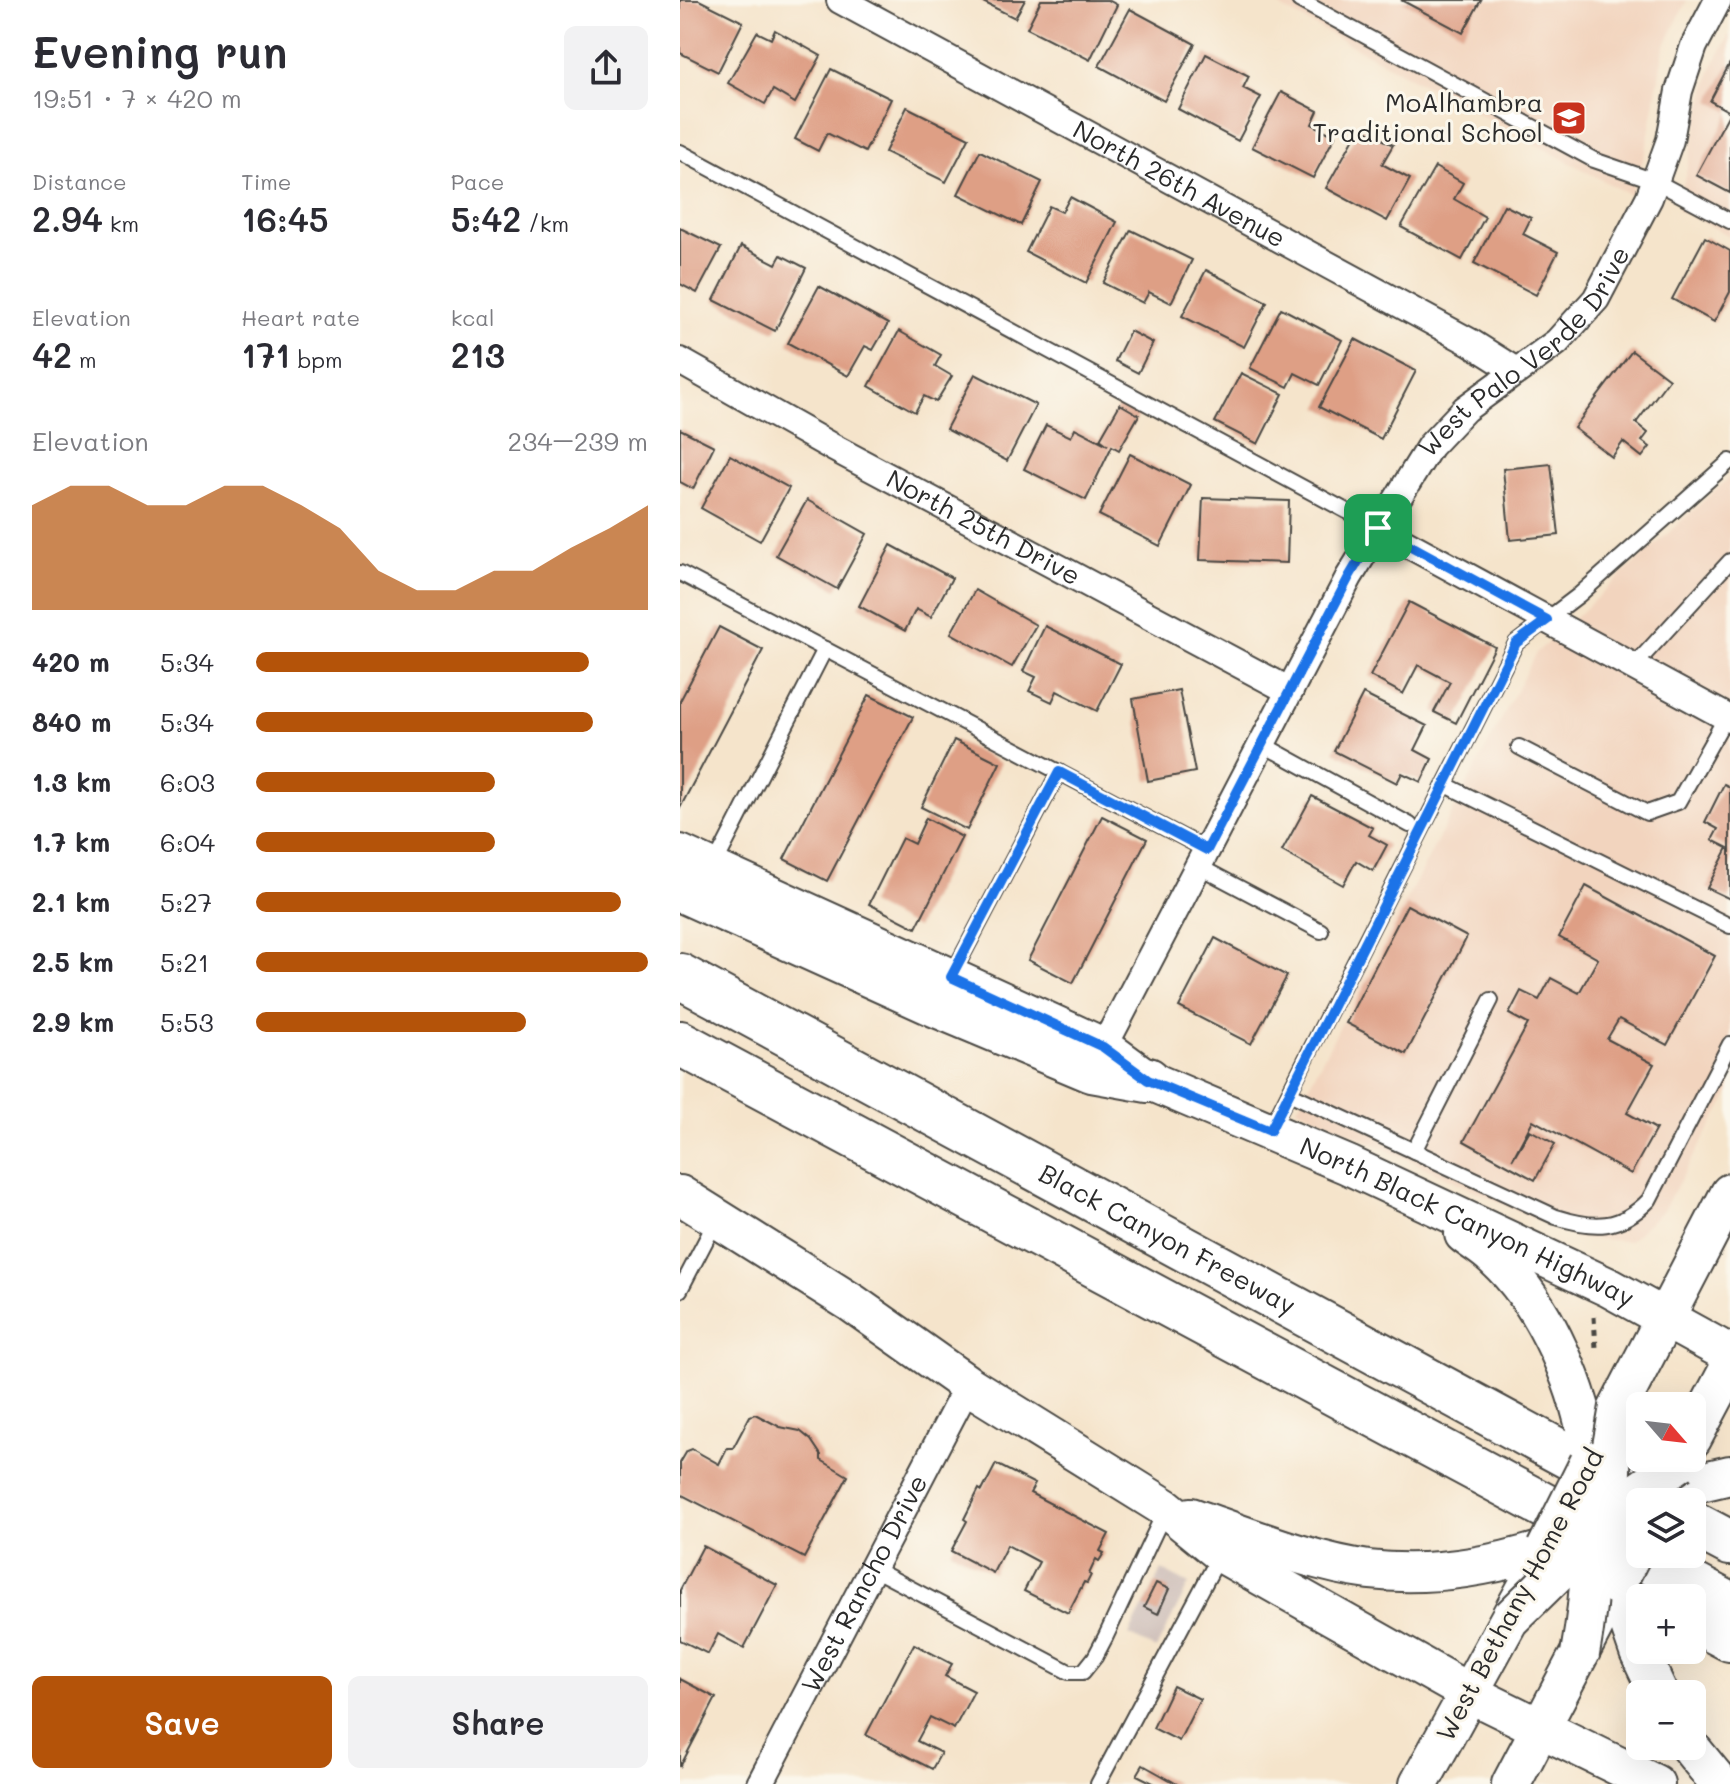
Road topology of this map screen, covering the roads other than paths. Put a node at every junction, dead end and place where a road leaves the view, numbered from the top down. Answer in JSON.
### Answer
{"nodes":[{"id":1,"x":840,"y":0,"type":"edge"},
{"id":2,"x":1299,"y":0,"type":"edge"},
{"id":3,"x":1718,"y":0,"type":"edge"},
{"id":4,"x":680,"y":152,"type":"edge"},
{"id":5,"x":1655,"y":181,"type":"junction"},
{"id":6,"x":1730,"y":221,"type":"edge"},
{"id":7,"x":680,"y":361,"type":"edge"},
{"id":8,"x":1516,"y":371,"type":"junction"},
{"id":9,"x":1730,"y":461,"type":"edge"},
{"id":10,"x":1378,"y":528,"type":"junction"},
{"id":11,"x":1730,"y":561,"type":"edge"},
{"id":12,"x":680,"y":573,"type":"edge"},
{"id":13,"x":1547,"y":620,"type":"junction"},
{"id":14,"x":825,"y":649,"type":"junction"},
{"id":15,"x":1633,"y":667,"type":"junction"},
{"id":16,"x":1290,"y":691,"type":"junction"},
{"id":17,"x":1728,"y":718,"type":"edge"},
{"id":18,"x":1262,"y":744,"type":"junction"},
{"id":19,"x":1519,"y":747,"type":"dead end"},
{"id":20,"x":1059,"y":772,"type":"junction"},
{"id":21,"x":1446,"y":785,"type":"junction"},
{"id":22,"x":1410,"y":825,"type":"dead end"},
{"id":23,"x":1203,"y":858,"type":"junction"},
{"id":24,"x":691,"y":871,"type":"edge"},
{"id":25,"x":1730,"y":926,"type":"edge"},
{"id":26,"x":1321,"y":931,"type":"dead end"},
{"id":27,"x":680,"y":976,"type":"edge"},
{"id":28,"x":951,"y":977,"type":"junction"},
{"id":29,"x":1491,"y":1000,"type":"dead end"},
{"id":30,"x":680,"y":1013,"type":"edge"},
{"id":31,"x":680,"y":1043,"type":"edge"},
{"id":32,"x":1730,"y":1044,"type":"edge"},
{"id":33,"x":1098,"y":1059,"type":"junction"},
{"id":34,"x":680,"y":1078,"type":"edge"},
{"id":35,"x":1148,"y":1080,"type":"joint"},
{"id":36,"x":1289,"y":1093,"type":"junction"},
{"id":37,"x":1270,"y":1131,"type":"junction"},
{"id":38,"x":1414,"y":1151,"type":"junction"},
{"id":39,"x":1348,"y":1165,"type":"junction"},
{"id":40,"x":1730,"y":1193,"type":"edge"},
{"id":41,"x":680,"y":1195,"type":"edge"},
{"id":42,"x":717,"y":1218,"type":"junction"},
{"id":43,"x":680,"y":1290,"type":"edge"},
{"id":44,"x":1665,"y":1319,"type":"junction"},
{"id":45,"x":1730,"y":1354,"type":"edge"},
{"id":46,"x":1730,"y":1367,"type":"edge"},
{"id":47,"x":968,"y":1385,"type":"junction"},
{"id":48,"x":1619,"y":1407,"type":"junction"},
{"id":49,"x":1706,"y":1413,"type":"edge"},
{"id":50,"x":1591,"y":1461,"type":"junction"},
{"id":51,"x":1730,"y":1475,"type":"edge"},
{"id":52,"x":1627,"y":1488,"type":"edge"},
{"id":53,"x":1688,"y":1488,"type":"edge"},
{"id":54,"x":1626,"y":1504,"type":"edge"},
{"id":55,"x":1166,"y":1508,"type":"junction"},
{"id":56,"x":1626,"y":1512,"type":"edge"},
{"id":57,"x":1626,"y":1512,"type":"edge"},
{"id":58,"x":1626,"y":1522,"type":"edge"},
{"id":59,"x":1626,"y":1525,"type":"edge"},
{"id":60,"x":1706,"y":1537,"type":"edge"},
{"id":61,"x":1626,"y":1539,"type":"edge"},
{"id":62,"x":1730,"y":1543,"type":"edge"},
{"id":63,"x":1546,"y":1549,"type":"junction"},
{"id":64,"x":1221,"y":1553,"type":"junction"},
{"id":65,"x":1706,"y":1562,"type":"edge"},
{"id":66,"x":872,"y":1568,"type":"junction"},
{"id":67,"x":1730,"y":1575,"type":"edge"},
{"id":68,"x":1626,"y":1587,"type":"edge"},
{"id":69,"x":1626,"y":1600,"type":"edge"},
{"id":70,"x":1730,"y":1605,"type":"edge"},
{"id":71,"x":1511,"y":1618,"type":"junction"},
{"id":72,"x":1706,"y":1626,"type":"edge"},
{"id":73,"x":1730,"y":1639,"type":"edge"},
{"id":74,"x":1580,"y":1654,"type":"junction"},
{"id":75,"x":1469,"y":1693,"type":"junction"},
{"id":76,"x":1540,"y":1730,"type":"junction"},
{"id":77,"x":1700,"y":1760,"type":"edge"},
{"id":78,"x":760,"y":1784,"type":"edge"},
{"id":79,"x":1098,"y":1784,"type":"edge"},
{"id":80,"x":1419,"y":1784,"type":"edge"},
{"id":81,"x":1511,"y":1784,"type":"edge"},
{"id":82,"x":1655,"y":1784,"type":"edge"},
{"id":83,"x":1720,"y":1784,"type":"edge"}],
"edges":[{"from":1,"to":8,"type":"street","name":"North 26th Avenue"},
{"from":2,"to":5,"type":"lane"},
{"from":3,"to":5,"type":"street","name":"West Palo Verde Drive"},
{"from":4,"to":10,"type":"lane"},
{"from":5,"to":6,"type":"lane"},
{"from":5,"to":8,"type":"street","name":"West Palo Verde Drive"},
{"from":7,"to":16,"type":"street","name":"North 25th Drive"},
{"from":8,"to":10,"type":"street","name":"West Palo Verde Drive"},
{"from":9,"to":13,"type":"lane"},
{"from":10,"to":13,"type":"street"},
{"from":10,"to":16,"type":"street","name":"West Palo Verde Drive"},
{"from":11,"to":15,"type":"lane"},
{"from":12,"to":14,"type":"lane"},
{"from":13,"to":15,"type":"street"},
{"from":13,"to":21,"type":"lane"},
{"from":14,"to":20,"type":"lane"},
{"from":14,"to":24,"type":"lane"},
{"from":15,"to":17,"type":"street"},
{"from":16,"to":18,"type":"street","name":"West Palo Verde Drive"},
{"from":17,"to":19,"type":"lane"},
{"from":18,"to":22,"type":"lane"},
{"from":18,"to":23,"type":"street","name":"West Palo Verde Drive"},
{"from":20,"to":23,"type":"lane"},
{"from":20,"to":28,"type":"lane"},
{"from":21,"to":25,"type":"lane"},
{"from":21,"to":36,"type":"lane"},
{"from":23,"to":26,"type":"lane"},
{"from":23,"to":33,"type":"street","name":"West Palo Verde Drive"},
{"from":24,"to":28,"type":"main road"},
{"from":24,"to":33,"type":"highway"},
{"from":27,"to":56,"type":"highway","name":"Black Canyon Freeway"},
{"from":28,"to":33,"type":"main road"},
{"from":29,"to":38,"type":"lane"},
{"from":30,"to":57,"type":"highway"},
{"from":31,"to":70,"type":"highway"},
{"from":32,"to":38,"type":"lane"},
{"from":33,"to":35,"type":"highway"},
{"from":34,"to":68,"type":"highway"},
{"from":35,"to":37,"type":"main road","name":"North Black Canyon Highway"},
{"from":36,"to":37,"type":"lane"},
{"from":36,"to":38,"type":"lane"},
{"from":37,"to":39,"type":"main road","name":"North Black Canyon Highway"},
{"from":39,"to":44,"type":"main road","name":"North Black Canyon Highway"},
{"from":39,"to":50,"type":"main road"},
{"from":40,"to":44,"type":"main road","name":"West Bethany Home Road"},
{"from":41,"to":42,"type":"main road"},
{"from":42,"to":43,"type":"lane"},
{"from":42,"to":47,"type":"main road"},
{"from":44,"to":45,"type":"main road","name":"North Black Canyon Highway"},
{"from":44,"to":48,"type":"main road","name":"West Bethany Home Road"},
{"from":46,"to":49,"type":"main road"},
{"from":47,"to":55,"type":"main road"},
{"from":47,"to":66,"type":"street","name":"West Rancho Drive"},
{"from":48,"to":50,"type":"main road","name":"West Bethany Home Road","bridge":true},
{"from":48,"to":52,"type":"main road","bridge":true},
{"from":50,"to":54,"type":"main road","bridge":true},
{"from":50,"to":63,"type":"main road","name":"West Bethany Home Road","bridge":true},
{"from":51,"to":53,"type":"main road"},
{"from":55,"to":63,"type":"main road"},
{"from":55,"to":64,"type":"main road"},
{"from":55,"to":66,"type":"lane"},
{"from":58,"to":63,"type":"main road"},
{"from":59,"to":71,"type":"main road","bridge":true},
{"from":60,"to":62,"type":"highway","name":"Black Canyon Freeway"},
{"from":61,"to":74,"type":"main road","bridge":true},
{"from":63,"to":71,"type":"main road","name":"West Bethany Home Road","bridge":true},
{"from":64,"to":75,"type":"main road"},
{"from":64,"to":79,"type":"lane"},
{"from":65,"to":67,"type":"highway"},
{"from":66,"to":78,"type":"street","name":"West Rancho Drive"},
{"from":69,"to":74,"type":"main road","bridge":true},
{"from":71,"to":75,"type":"main road","name":"West Bethany Home Road"},
{"from":72,"to":73,"type":"highway"},
{"from":74,"to":76,"type":"main road"},
{"from":75,"to":76,"type":"main road"},
{"from":75,"to":80,"type":"main road","name":"West Bethany Home Road"},
{"from":76,"to":81,"type":"main road"},
{"from":76,"to":82,"type":"main road"},
{"from":77,"to":83,"type":"main road"}]}
